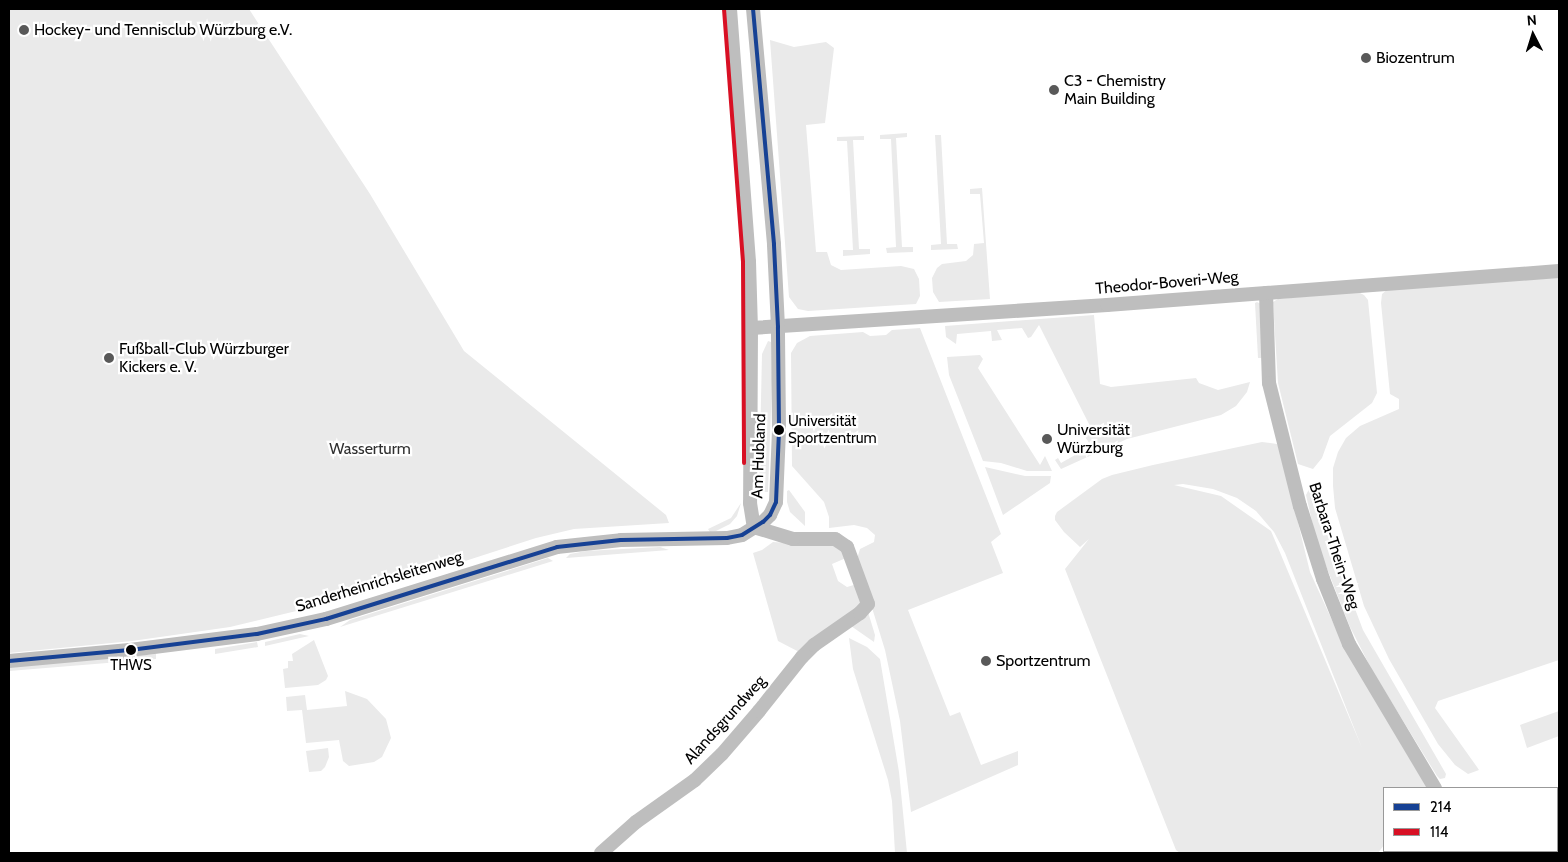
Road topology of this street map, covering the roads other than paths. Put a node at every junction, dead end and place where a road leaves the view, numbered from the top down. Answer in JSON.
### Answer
{"nodes":[{"id":1,"x":730,"y":9,"type":"edge"},
{"id":2,"x":753,"y":9,"type":"edge"},
{"id":3,"x":1559,"y":271,"type":"edge"},
{"id":4,"x":1266,"y":293,"type":"junction"},
{"id":5,"x":778,"y":327,"type":"junction"},
{"id":6,"x":751,"y":328,"type":"junction"},
{"id":7,"x":754,"y":526,"type":"junction"},
{"id":8,"x":9,"y":661,"type":"edge"},
{"id":9,"x":1434,"y":787,"type":"edge"},
{"id":10,"x":601,"y":853,"type":"edge"}],
"edges":[{"from":1,"to":6,"type":"street","name":"Am Hubland"},
{"from":2,"to":5,"type":"street","name":"Am Hubland"},
{"from":3,"to":4,"type":"street","name":"Theodor-Boveri-Weg"},
{"from":4,"to":5,"type":"street","name":"Theodor-Boveri-Weg"},
{"from":4,"to":9,"type":"street","name":"Barbara-Thein-Weg"},
{"from":5,"to":6,"type":"street","name":"Theodor-Boveri-Weg"},
{"from":5,"to":7,"type":"street","name":"Am Hubland"},
{"from":6,"to":7,"type":"street","name":"Am Hubland"},
{"from":7,"to":8,"type":"street","name":"Sanderheinrichsleitenweg"},
{"from":7,"to":10,"type":"street","name":"Alandsgrundweg"}]}
